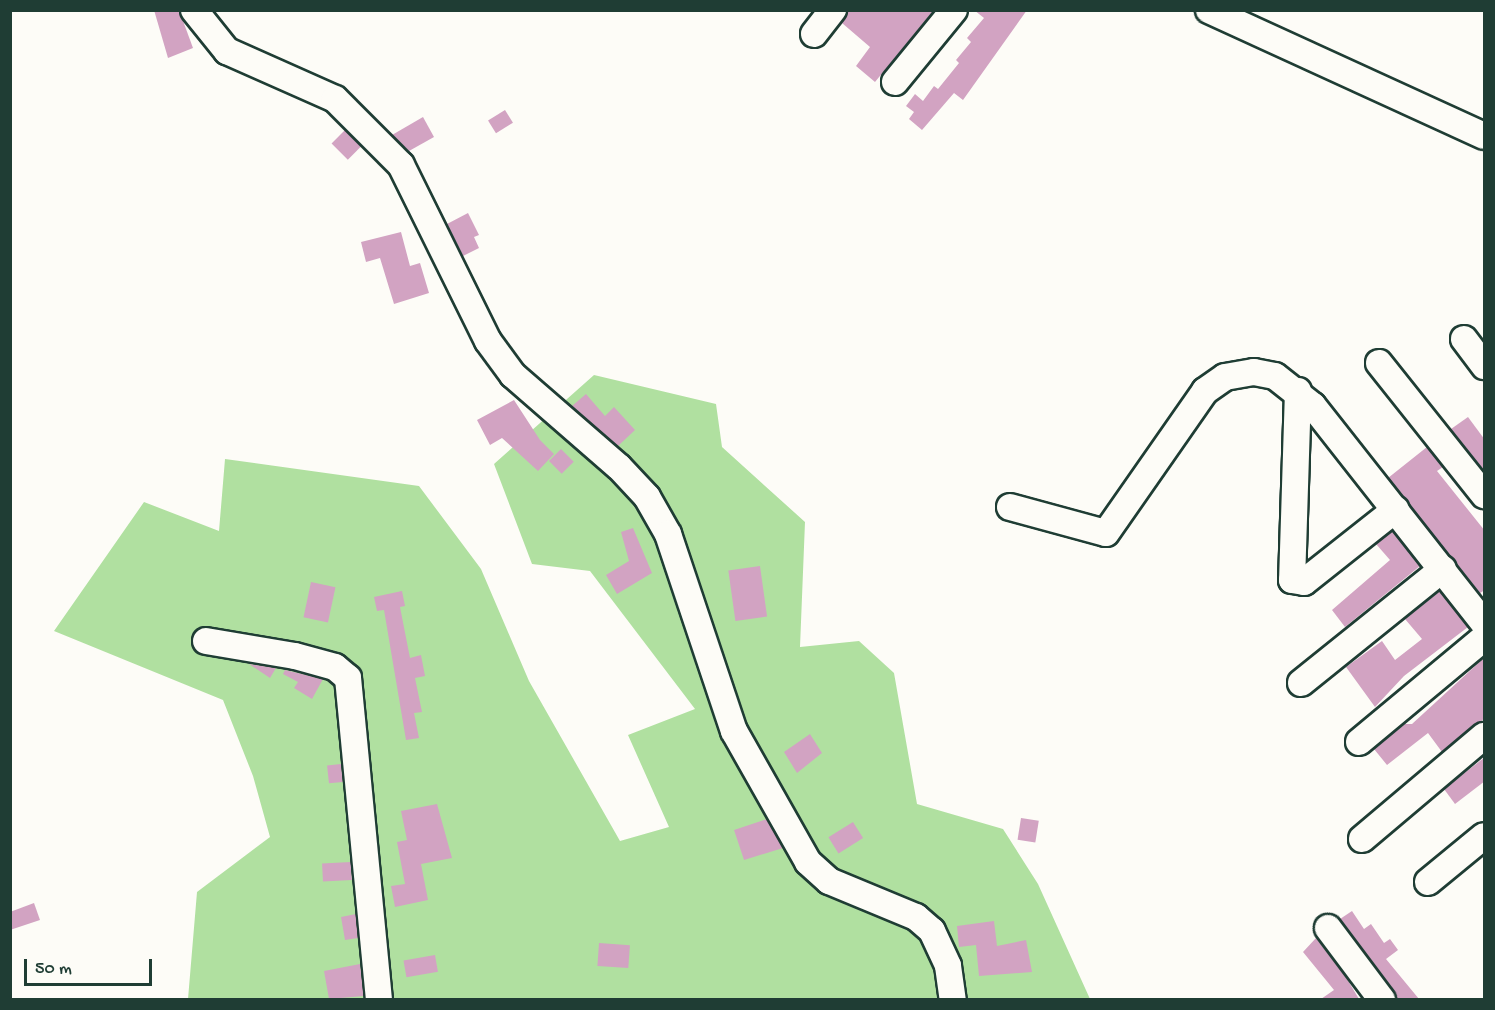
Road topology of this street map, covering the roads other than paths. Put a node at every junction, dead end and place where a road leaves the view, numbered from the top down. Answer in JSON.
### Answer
{"nodes":[{"id":1,"x":194,"y":10,"type":"edge"},
{"id":2,"x":833,"y":10,"type":"edge"},
{"id":3,"x":954,"y":10,"type":"edge"},
{"id":4,"x":1209,"y":10,"type":"edge"},
{"id":5,"x":814,"y":34,"type":"dead end"},
{"id":6,"x":895,"y":82,"type":"dead end"},
{"id":7,"x":1485,"y":136,"type":"edge"},
{"id":8,"x":1464,"y":339,"type":"dead end"},
{"id":9,"x":1379,"y":363,"type":"dead end"},
{"id":10,"x":1485,"y":366,"type":"edge"},
{"id":11,"x":1298,"y":392,"type":"junction"},
{"id":12,"x":1485,"y":495,"type":"edge"},
{"id":13,"x":1010,"y":507,"type":"dead end"},
{"id":14,"x":1396,"y":509,"type":"junction"},
{"id":15,"x":1443,"y":569,"type":"junction"},
{"id":16,"x":1485,"y":623,"type":"edge"},
{"id":17,"x":1485,"y":638,"type":"edge"},
{"id":18,"x":206,"y":641,"type":"dead end"},
{"id":19,"x":1301,"y":683,"type":"dead end"},
{"id":20,"x":1485,"y":736,"type":"edge"},
{"id":21,"x":1359,"y":742,"type":"dead end"},
{"id":22,"x":1485,"y":836,"type":"edge"},
{"id":23,"x":1362,"y":839,"type":"dead end"},
{"id":24,"x":1428,"y":882,"type":"dead end"},
{"id":25,"x":1328,"y":928,"type":"dead end"},
{"id":26,"x":379,"y":999,"type":"edge"},
{"id":27,"x":953,"y":999,"type":"edge"},
{"id":28,"x":1382,"y":999,"type":"edge"}],
"edges":[{"from":1,"to":27,"type":"street"},
{"from":2,"to":5,"type":"street"},
{"from":3,"to":6,"type":"street"},
{"from":4,"to":7,"type":"street"},
{"from":8,"to":10,"type":"street"},
{"from":9,"to":12,"type":"street"},
{"from":11,"to":13,"type":"street"},
{"from":11,"to":14,"type":"street"},
{"from":11,"to":14,"type":"street"},
{"from":14,"to":15,"type":"street"},
{"from":15,"to":16,"type":"street"},
{"from":15,"to":19,"type":"street"},
{"from":17,"to":21,"type":"street"},
{"from":18,"to":26,"type":"street"},
{"from":20,"to":23,"type":"street"},
{"from":22,"to":24,"type":"street"},
{"from":25,"to":28,"type":"street"}]}
